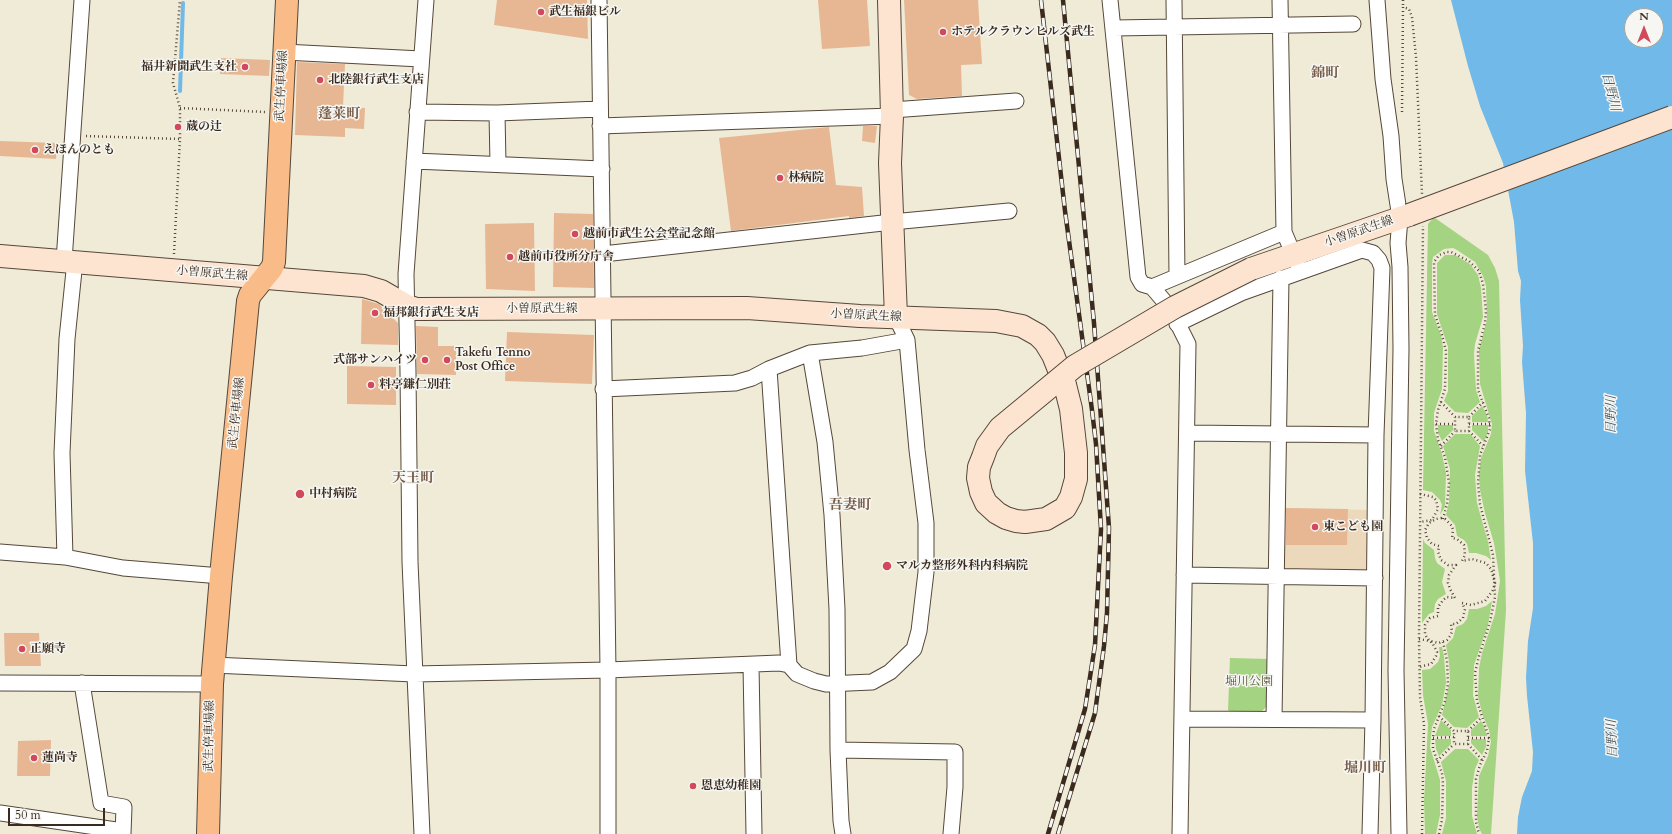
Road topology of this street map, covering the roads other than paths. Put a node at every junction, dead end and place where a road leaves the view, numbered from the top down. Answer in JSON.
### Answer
{"nodes":[{"id":1,"x":82,"y":0,"type":"edge"},
{"id":2,"x":287,"y":0,"type":"edge"},
{"id":3,"x":426,"y":0,"type":"edge"},
{"id":4,"x":599,"y":0,"type":"edge"},
{"id":5,"x":889,"y":0,"type":"edge"},
{"id":6,"x":1110,"y":0,"type":"edge"},
{"id":7,"x":1174,"y":0,"type":"edge"},
{"id":8,"x":1280,"y":0,"type":"edge"},
{"id":9,"x":1377,"y":0,"type":"edge"},
{"id":10,"x":1353,"y":24,"type":"dead end"},
{"id":11,"x":1281,"y":26,"type":"junction"},
{"id":12,"x":1173,"y":27,"type":"junction"},
{"id":13,"x":1114,"y":28,"type":"junction"},
{"id":14,"x":284,"y":52,"type":"junction"},
{"id":15,"x":421,"y":59,"type":"junction"},
{"id":16,"x":1016,"y":101,"type":"dead end"},
{"id":17,"x":600,"y":109,"type":"junction"},
{"id":18,"x":418,"y":112,"type":"junction"},
{"id":19,"x":497,"y":113,"type":"junction"},
{"id":20,"x":892,"y":113,"type":"junction"},
{"id":21,"x":1672,"y":118,"type":"edge"},
{"id":22,"x":600,"y":126,"type":"junction"},
{"id":23,"x":414,"y":161,"type":"junction"},
{"id":24,"x":498,"y":164,"type":"junction"},
{"id":25,"x":602,"y":169,"type":"junction"},
{"id":26,"x":1009,"y":211,"type":"dead end"},
{"id":27,"x":1414,"y":214,"type":"junction"},
{"id":28,"x":892,"y":222,"type":"junction"},
{"id":29,"x":1284,"y":232,"type":"junction"},
{"id":30,"x":603,"y":254,"type":"junction"},
{"id":31,"x":0,"y":256,"type":"edge"},
{"id":32,"x":69,"y":261,"type":"junction"},
{"id":33,"x":1297,"y":262,"type":"junction"},
{"id":34,"x":1177,"y":276,"type":"junction"},
{"id":35,"x":1281,"y":278,"type":"junction"},
{"id":36,"x":265,"y":279,"type":"junction"},
{"id":37,"x":1152,"y":287,"type":"junction"},
{"id":38,"x":407,"y":306,"type":"junction"},
{"id":39,"x":603,"y":309,"type":"junction"},
{"id":40,"x":896,"y":317,"type":"junction"},
{"id":41,"x":1177,"y":324,"type":"junction"},
{"id":42,"x":907,"y":340,"type":"junction"},
{"id":43,"x":810,"y":353,"type":"junction"},
{"id":44,"x":769,"y":369,"type":"junction"},
{"id":45,"x":603,"y":389,"type":"junction"},
{"id":46,"x":1187,"y":433,"type":"junction"},
{"id":47,"x":1278,"y":434,"type":"junction"},
{"id":48,"x":1376,"y":435,"type":"junction"},
{"id":49,"x":0,"y":552,"type":"edge"},
{"id":50,"x":65,"y":557,"type":"junction"},
{"id":51,"x":221,"y":576,"type":"junction"},
{"id":52,"x":1184,"y":576,"type":"junction"},
{"id":53,"x":1276,"y":577,"type":"junction"},
{"id":54,"x":1375,"y":578,"type":"junction"},
{"id":55,"x":751,"y":665,"type":"junction"},
{"id":56,"x":789,"y":665,"type":"junction"},
{"id":57,"x":608,"y":670,"type":"junction"},
{"id":58,"x":212,"y":674,"type":"junction"},
{"id":59,"x":414,"y":674,"type":"junction"},
{"id":60,"x":0,"y":683,"type":"edge"},
{"id":61,"x":839,"y":683,"type":"junction"},
{"id":62,"x":82,"y":684,"type":"junction"},
{"id":63,"x":1183,"y":719,"type":"junction"},
{"id":64,"x":1274,"y":719,"type":"junction"},
{"id":65,"x":1373,"y":720,"type":"junction"},
{"id":66,"x":838,"y":750,"type":"junction"},
{"id":67,"x":0,"y":812,"type":"edge"},
{"id":68,"x":123,"y":832,"type":"edge"},
{"id":69,"x":208,"y":834,"type":"edge"},
{"id":70,"x":422,"y":834,"type":"edge"},
{"id":71,"x":608,"y":834,"type":"edge"},
{"id":72,"x":754,"y":834,"type":"edge"},
{"id":73,"x":844,"y":834,"type":"edge"},
{"id":74,"x":951,"y":834,"type":"edge"},
{"id":75,"x":1180,"y":834,"type":"edge"},
{"id":76,"x":1372,"y":834,"type":"edge"},
{"id":77,"x":1399,"y":834,"type":"edge"}],
"edges":[{"from":1,"to":32,"type":"street"},
{"from":2,"to":14,"type":"main road","name":"武生停車場線"},
{"from":3,"to":15,"type":"street"},
{"from":4,"to":17,"type":"street"},
{"from":5,"to":20,"type":"main road"},
{"from":6,"to":13,"type":"street"},
{"from":7,"to":12,"type":"street"},
{"from":8,"to":11,"type":"street"},
{"from":9,"to":27,"type":"street"},
{"from":10,"to":11,"type":"street"},
{"from":11,"to":12,"type":"street"},
{"from":11,"to":29,"type":"street"},
{"from":12,"to":13,"type":"street"},
{"from":12,"to":34,"type":"street"},
{"from":13,"to":37,"type":"street"},
{"from":14,"to":15,"type":"street"},
{"from":14,"to":36,"type":"main road","name":"武生停車場線"},
{"from":15,"to":18,"type":"street"},
{"from":16,"to":20,"type":"street"},
{"from":17,"to":19,"type":"street"},
{"from":17,"to":22,"type":"street"},
{"from":18,"to":19,"type":"street"},
{"from":18,"to":23,"type":"street"},
{"from":19,"to":24,"type":"street"},
{"from":20,"to":22,"type":"street"},
{"from":20,"to":28,"type":"main road"},
{"from":21,"to":27,"type":"main road","name":"小曽原武生線","bridge":true},
{"from":22,"to":25,"type":"street"},
{"from":23,"to":24,"type":"street"},
{"from":23,"to":38,"type":"street"},
{"from":24,"to":25,"type":"street"},
{"from":25,"to":30,"type":"street"},
{"from":26,"to":28,"type":"street"},
{"from":27,"to":33,"type":"main road","name":"小曽原武生線"},
{"from":27,"to":77,"type":"street"},
{"from":28,"to":30,"type":"street"},
{"from":28,"to":40,"type":"main road"},
{"from":29,"to":33,"type":"street"},
{"from":29,"to":34,"type":"street"},
{"from":30,"to":39,"type":"street"},
{"from":31,"to":32,"type":"main road","name":"小曽原武生線"},
{"from":32,"to":36,"type":"main road","name":"小曽原武生線"},
{"from":32,"to":50,"type":"street"},
{"from":33,"to":35,"type":"street"},
{"from":33,"to":40,"type":"main road","name":"小曽原武生線","bridge":true},
{"from":33,"to":48,"type":"street"},
{"from":34,"to":37,"type":"street"},
{"from":35,"to":41,"type":"street"},
{"from":35,"to":47,"type":"street"},
{"from":36,"to":38,"type":"main road","name":"小曽原武生線"},
{"from":36,"to":51,"type":"main road","name":"武生停車場線"},
{"from":37,"to":41,"type":"street"},
{"from":38,"to":39,"type":"main road","name":"小曽原武生線"},
{"from":38,"to":59,"type":"street"},
{"from":39,"to":40,"type":"main road","name":"小曽原武生線"},
{"from":39,"to":45,"type":"street"},
{"from":40,"to":42,"type":"street"},
{"from":41,"to":46,"type":"street"},
{"from":42,"to":43,"type":"street"},
{"from":42,"to":61,"type":"street"},
{"from":43,"to":44,"type":"street"},
{"from":43,"to":61,"type":"street"},
{"from":44,"to":45,"type":"street"},
{"from":44,"to":56,"type":"street"},
{"from":45,"to":57,"type":"street"},
{"from":46,"to":47,"type":"street"},
{"from":46,"to":52,"type":"street"},
{"from":47,"to":48,"type":"street"},
{"from":47,"to":53,"type":"street"},
{"from":48,"to":54,"type":"street"},
{"from":49,"to":50,"type":"street"},
{"from":50,"to":51,"type":"street"},
{"from":51,"to":58,"type":"main road","name":"武生停車場線"},
{"from":52,"to":53,"type":"street"},
{"from":52,"to":63,"type":"street"},
{"from":53,"to":54,"type":"street"},
{"from":53,"to":64,"type":"street"},
{"from":54,"to":65,"type":"street"},
{"from":55,"to":56,"type":"street"},
{"from":55,"to":57,"type":"street"},
{"from":55,"to":72,"type":"street"},
{"from":56,"to":61,"type":"street"},
{"from":57,"to":59,"type":"street"},
{"from":57,"to":71,"type":"street"},
{"from":58,"to":59,"type":"street"},
{"from":58,"to":62,"type":"street"},
{"from":58,"to":69,"type":"main road","name":"武生停車場線"},
{"from":59,"to":70,"type":"street"},
{"from":60,"to":62,"type":"street"},
{"from":61,"to":66,"type":"street"},
{"from":62,"to":68,"type":"street"},
{"from":63,"to":64,"type":"street"},
{"from":63,"to":75,"type":"street"},
{"from":64,"to":65,"type":"street"},
{"from":65,"to":76,"type":"street"},
{"from":66,"to":73,"type":"street"},
{"from":66,"to":74,"type":"street"},
{"from":67,"to":68,"type":"street"}]}
